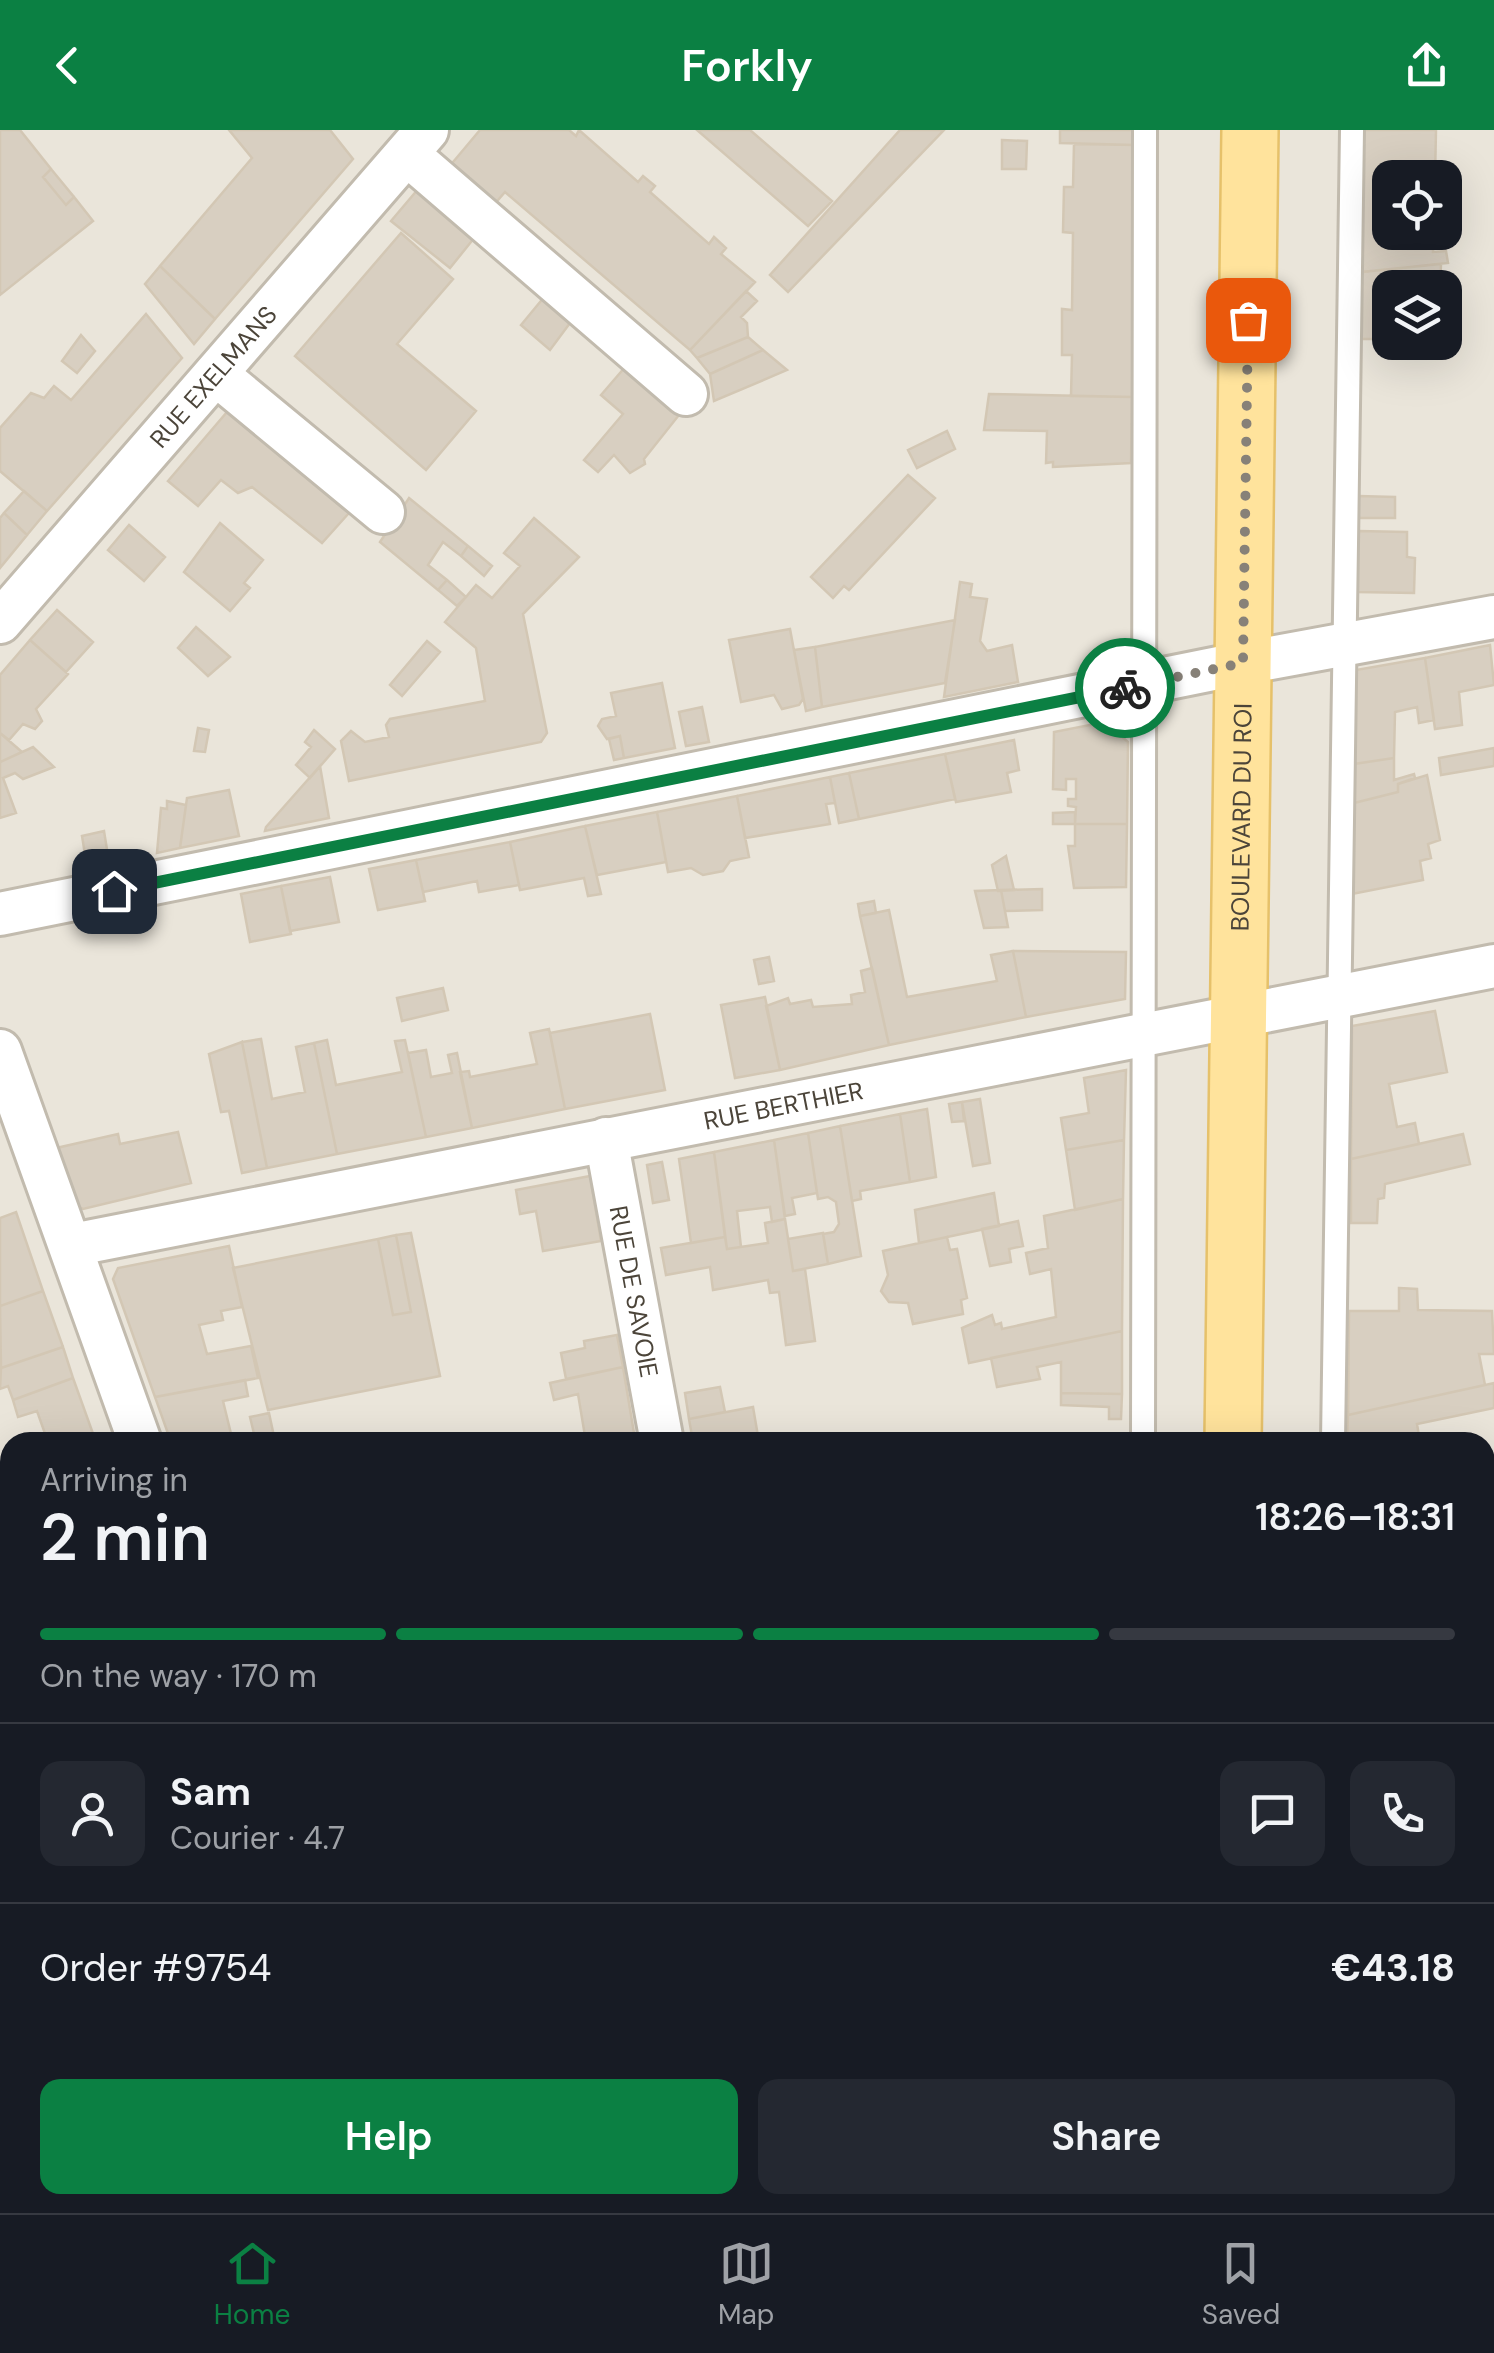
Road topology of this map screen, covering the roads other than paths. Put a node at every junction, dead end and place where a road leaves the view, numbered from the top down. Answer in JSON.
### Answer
{"nodes":[{"id":1,"x":1145,"y":130,"type":"edge"},
{"id":2,"x":1250,"y":130,"type":"edge"},
{"id":3,"x":1352,"y":130,"type":"edge"},
{"id":4,"x":417,"y":142,"type":"edge"},
{"id":5,"x":216,"y":374,"type":"junction"},
{"id":6,"x":686,"y":394,"type":"dead end"},
{"id":7,"x":383,"y":512,"type":"dead end"},
{"id":8,"x":1494,"y":617,"type":"edge"},
{"id":9,"x":0,"y":622,"type":"edge"},
{"id":10,"x":1348,"y":645,"type":"junction"},
{"id":11,"x":1243,"y":663,"type":"junction"},
{"id":12,"x":1142,"y":685,"type":"junction"},
{"id":13,"x":0,"y":914,"type":"edge"},
{"id":14,"x":1494,"y":966,"type":"edge"},
{"id":15,"x":1338,"y":997,"type":"junction"},
{"id":16,"x":1238,"y":1017,"type":"junction"},
{"id":17,"x":1144,"y":1034,"type":"junction"},
{"id":18,"x":2,"y":1062,"type":"edge"},
{"id":19,"x":606,"y":1139,"type":"junction"},
{"id":20,"x":72,"y":1245,"type":"junction"},
{"id":21,"x":137,"y":1432,"type":"edge"},
{"id":22,"x":660,"y":1432,"type":"edge"},
{"id":23,"x":1143,"y":1432,"type":"edge"},
{"id":24,"x":1233,"y":1432,"type":"edge"},
{"id":25,"x":1333,"y":1432,"type":"edge"}],
"edges":[{"from":1,"to":12,"type":"lane"},
{"from":2,"to":11,"type":"main road","name":"BOULEVARD DU ROI"},
{"from":3,"to":10,"type":"lane"},
{"from":4,"to":5,"type":"street","name":"RUE EXELMANS"},
{"from":4,"to":6,"type":"street"},
{"from":5,"to":7,"type":"street"},
{"from":5,"to":9,"type":"street","name":"RUE EXELMANS"},
{"from":8,"to":10,"type":"street"},
{"from":10,"to":11,"type":"street"},
{"from":10,"to":15,"type":"lane"},
{"from":11,"to":12,"type":"street"},
{"from":11,"to":16,"type":"main road","name":"BOULEVARD DU ROI"},
{"from":12,"to":13,"type":"street"},
{"from":12,"to":17,"type":"lane"},
{"from":14,"to":15,"type":"street","name":"RUE BERTHIER"},
{"from":15,"to":16,"type":"street","name":"RUE BERTHIER"},
{"from":15,"to":25,"type":"lane"},
{"from":16,"to":17,"type":"street","name":"RUE BERTHIER"},
{"from":16,"to":24,"type":"main road","name":"BOULEVARD DU ROI"},
{"from":17,"to":19,"type":"street","name":"RUE BERTHIER"},
{"from":17,"to":23,"type":"lane"},
{"from":18,"to":20,"type":"street"},
{"from":19,"to":20,"type":"street","name":"RUE BERTHIER"},
{"from":19,"to":22,"type":"street","name":"RUE DE SAVOIE"},
{"from":20,"to":21,"type":"street"}]}
